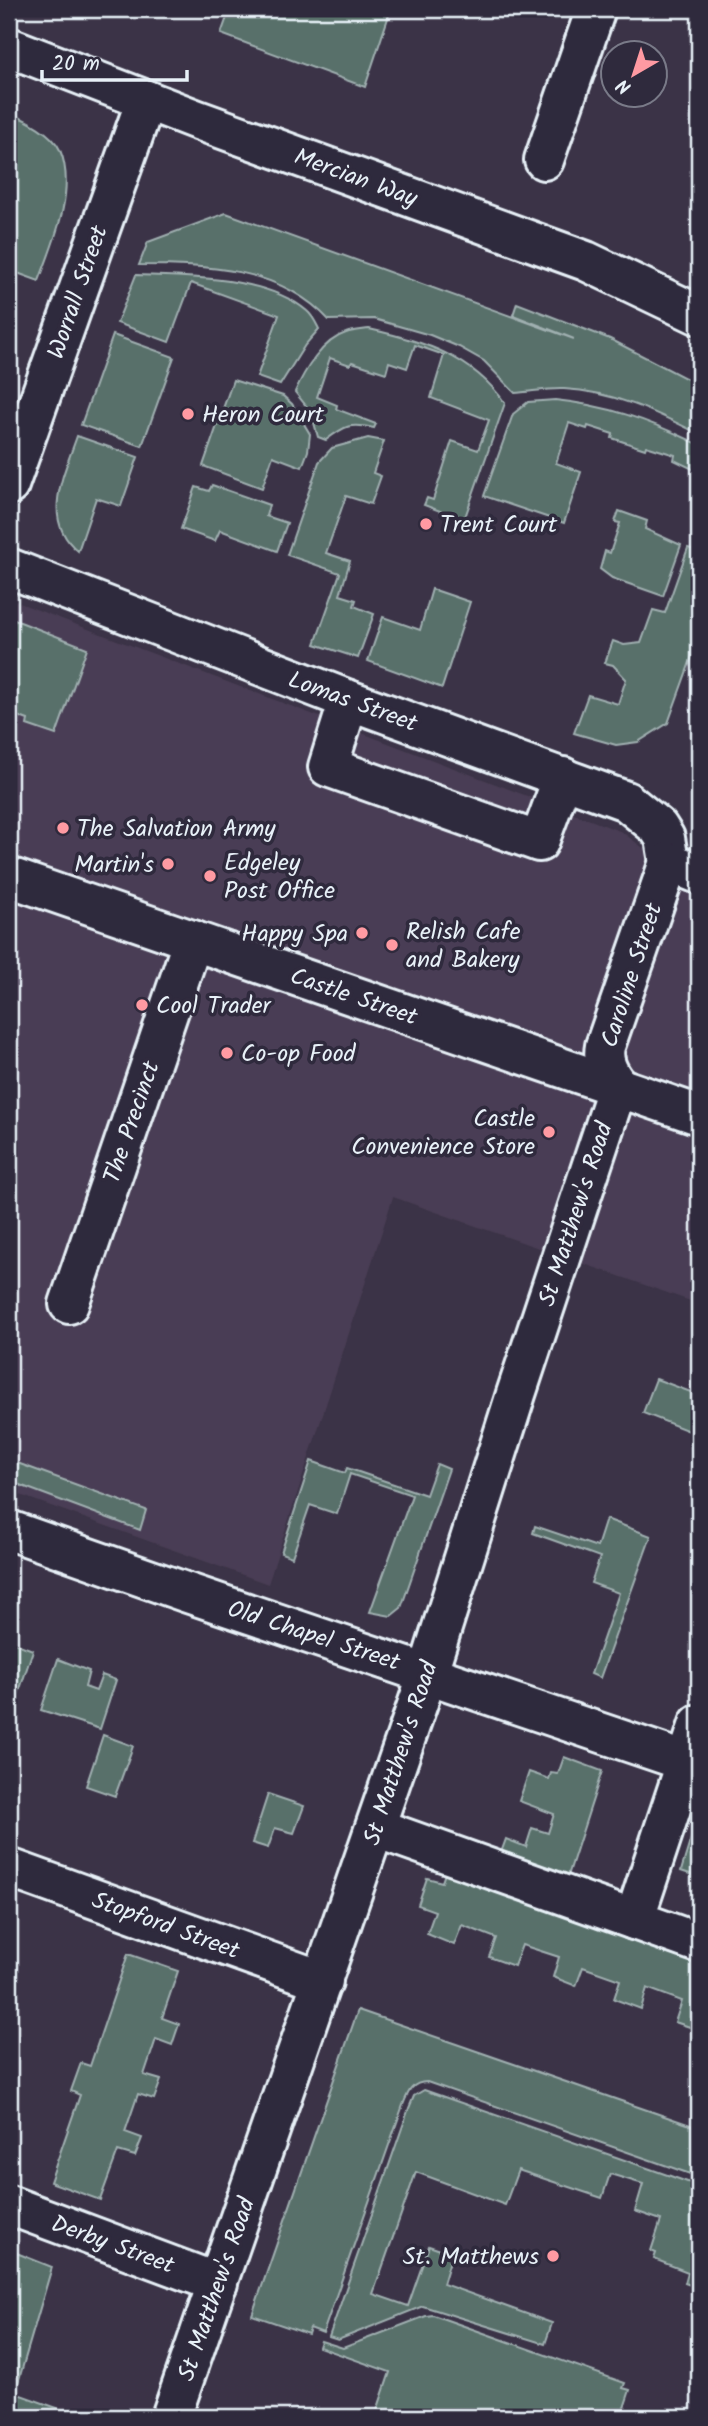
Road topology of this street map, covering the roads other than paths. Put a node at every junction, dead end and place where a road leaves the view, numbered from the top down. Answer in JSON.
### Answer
{"nodes":[{"id":1,"x":596,"y":9,"type":"edge"},
{"id":2,"x":9,"y":47,"type":"edge"},
{"id":3,"x":146,"y":100,"type":"junction"},
{"id":4,"x":544,"y":159,"type":"dead end"},
{"id":5,"x":699,"y":314,"type":"edge"},
{"id":6,"x":9,"y":485,"type":"edge"},
{"id":7,"x":9,"y":568,"type":"edge"},
{"id":8,"x":349,"y":700,"type":"junction"},
{"id":9,"x":563,"y":776,"type":"junction"},
{"id":10,"x":684,"y":868,"type":"edge"},
{"id":11,"x":9,"y":877,"type":"edge"},
{"id":12,"x":193,"y":940,"type":"junction"},
{"id":13,"x":618,"y":1086,"type":"junction"},
{"id":14,"x":699,"y":1115,"type":"edge"},
{"id":15,"x":69,"y":1304,"type":"dead end"},
{"id":16,"x":9,"y":1530,"type":"edge"},
{"id":17,"x":428,"y":1672,"type":"junction"},
{"id":18,"x":699,"y":1724,"type":"edge"},
{"id":19,"x":693,"y":1764,"type":"edge"},
{"id":20,"x":376,"y":1828,"type":"junction"},
{"id":21,"x":9,"y":1868,"type":"edge"},
{"id":22,"x":634,"y":1920,"type":"junction"},
{"id":23,"x":699,"y":1943,"type":"edge"},
{"id":24,"x":323,"y":1981,"type":"junction"},
{"id":25,"x":9,"y":2205,"type":"edge"},
{"id":26,"x":218,"y":2283,"type":"junction"},
{"id":27,"x":172,"y":2417,"type":"edge"}],
"edges":[{"from":1,"to":4,"type":"street"},
{"from":2,"to":3,"type":"street","name":"Mercian Way"},
{"from":3,"to":5,"type":"street","name":"Mercian Way"},
{"from":3,"to":6,"type":"street","name":"Worrall Street"},
{"from":7,"to":8,"type":"street","name":"Lomas Street"},
{"from":8,"to":9,"type":"street","name":"Lomas Street"},
{"from":8,"to":9,"type":"street"},
{"from":9,"to":10,"type":"street","name":"Lomas Street"},
{"from":10,"to":13,"type":"street","name":"Caroline Street"},
{"from":11,"to":12,"type":"street","name":"Castle Street"},
{"from":12,"to":13,"type":"street","name":"Castle Street"},
{"from":12,"to":15,"type":"street","name":"The Precinct"},
{"from":13,"to":14,"type":"street","name":"Castle Street"},
{"from":13,"to":17,"type":"street","name":"St Matthew's Road"},
{"from":16,"to":17,"type":"street","name":"Old Chapel Street"},
{"from":17,"to":19,"type":"street","name":"Old Chapel Street"},
{"from":17,"to":20,"type":"street","name":"St Matthew's Road"},
{"from":18,"to":19,"type":"street"},
{"from":19,"to":22,"type":"street"},
{"from":20,"to":22,"type":"street"},
{"from":20,"to":24,"type":"street","name":"St Matthew's Road"},
{"from":21,"to":24,"type":"street","name":"Stopford Street"},
{"from":22,"to":23,"type":"street"},
{"from":24,"to":26,"type":"street","name":"St Matthew's Road"},
{"from":25,"to":26,"type":"street","name":"Derby Street"},
{"from":26,"to":27,"type":"street","name":"St Matthew's Road"}]}
